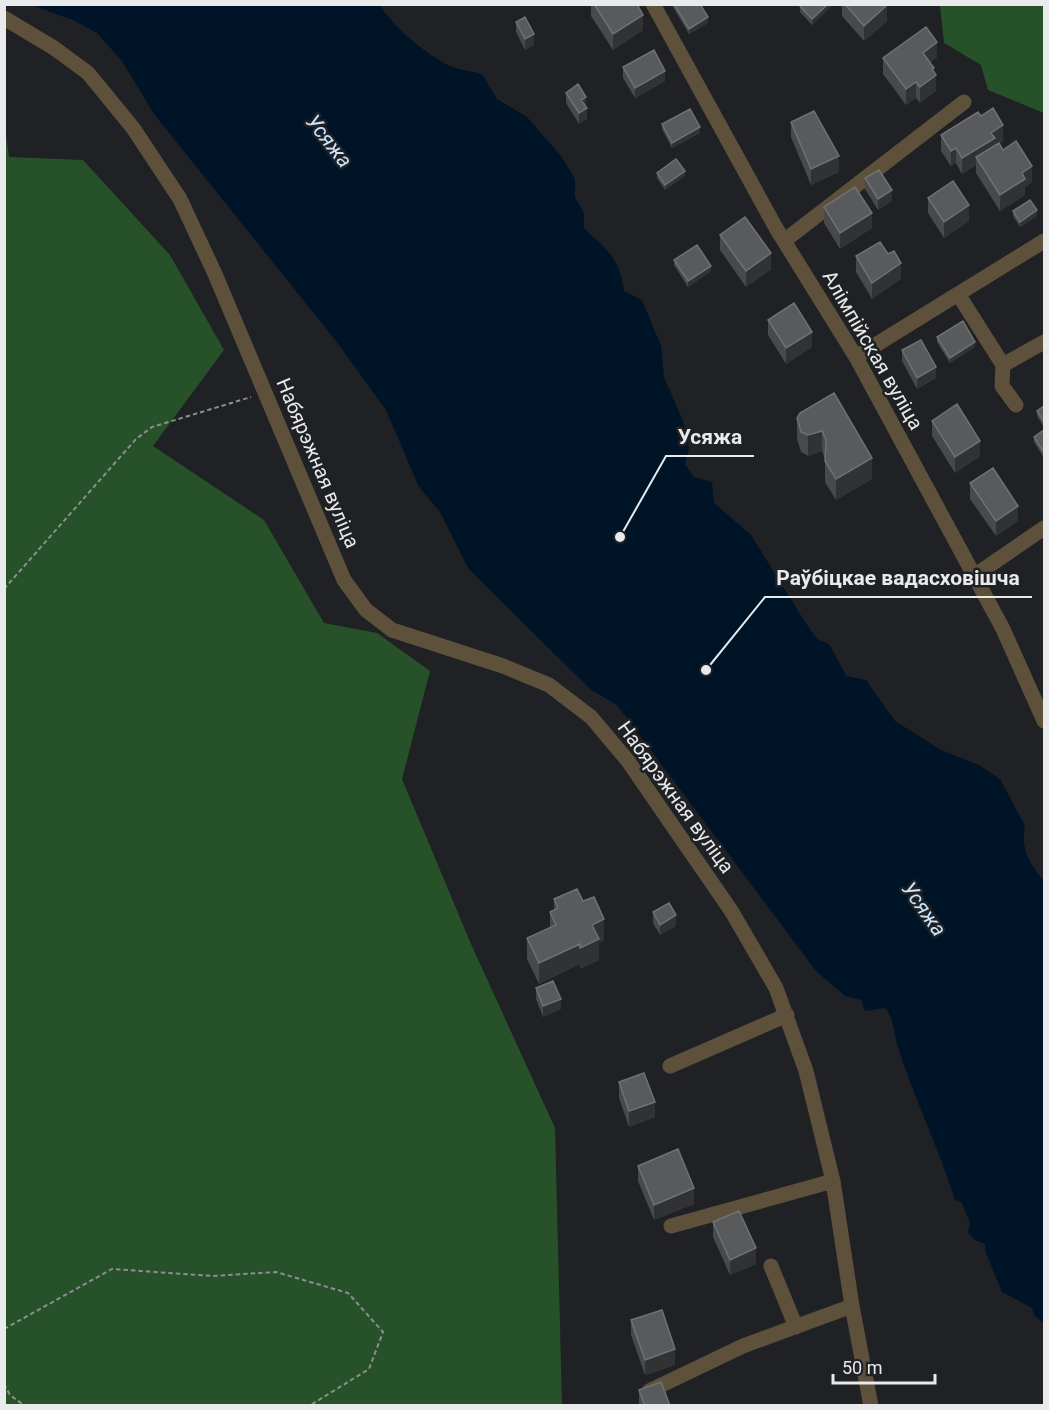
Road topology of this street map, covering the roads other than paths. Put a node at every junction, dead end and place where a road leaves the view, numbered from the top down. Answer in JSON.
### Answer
{"nodes":[{"id":1,"x":653,"y":4,"type":"edge"},
{"id":2,"x":4,"y":18,"type":"edge"},
{"id":3,"x":964,"y":102,"type":"dead end"},
{"id":4,"x":784,"y":241,"type":"junction"},
{"id":5,"x":1044,"y":241,"type":"edge"},
{"id":6,"x":958,"y":294,"type":"junction"},
{"id":7,"x":1044,"y":342,"type":"edge"},
{"id":8,"x":856,"y":357,"type":"junction"},
{"id":9,"x":1003,"y":365,"type":"junction"},
{"id":10,"x":1016,"y":405,"type":"dead end"},
{"id":11,"x":1044,"y":528,"type":"edge"},
{"id":12,"x":974,"y":576,"type":"junction"},
{"id":13,"x":1044,"y":721,"type":"edge"},
{"id":14,"x":787,"y":1015,"type":"junction"},
{"id":15,"x":670,"y":1066,"type":"dead end"},
{"id":16,"x":833,"y":1181,"type":"junction"},
{"id":17,"x":671,"y":1226,"type":"dead end"},
{"id":18,"x":771,"y":1266,"type":"dead end"},
{"id":19,"x":852,"y":1306,"type":"junction"},
{"id":20,"x":796,"y":1327,"type":"junction"},
{"id":21,"x":649,"y":1391,"type":"edge"},
{"id":22,"x":871,"y":1406,"type":"edge"}],
"edges":[{"from":1,"to":4,"type":"street","name":"Алімпійская вуліца"},
{"from":2,"to":14,"type":"street","name":"Набярэжная вуліца"},
{"from":3,"to":4,"type":"street"},
{"from":4,"to":8,"type":"street","name":"Алімпійская вуліца"},
{"from":5,"to":6,"type":"street"},
{"from":6,"to":8,"type":"street"},
{"from":6,"to":9,"type":"street"},
{"from":7,"to":9,"type":"street"},
{"from":8,"to":12,"type":"street","name":"Алімпійская вуліца"},
{"from":9,"to":10,"type":"street"},
{"from":11,"to":12,"type":"street"},
{"from":12,"to":13,"type":"street","name":"Алімпійская вуліца"},
{"from":14,"to":15,"type":"street"},
{"from":14,"to":16,"type":"street","name":"Набярэжная вуліца"},
{"from":16,"to":17,"type":"street"},
{"from":16,"to":19,"type":"street","name":"Набярэжная вуліца"},
{"from":18,"to":20,"type":"street"},
{"from":19,"to":20,"type":"street"},
{"from":19,"to":22,"type":"street","name":"Набярэжная вуліца"},
{"from":20,"to":21,"type":"street"}]}
